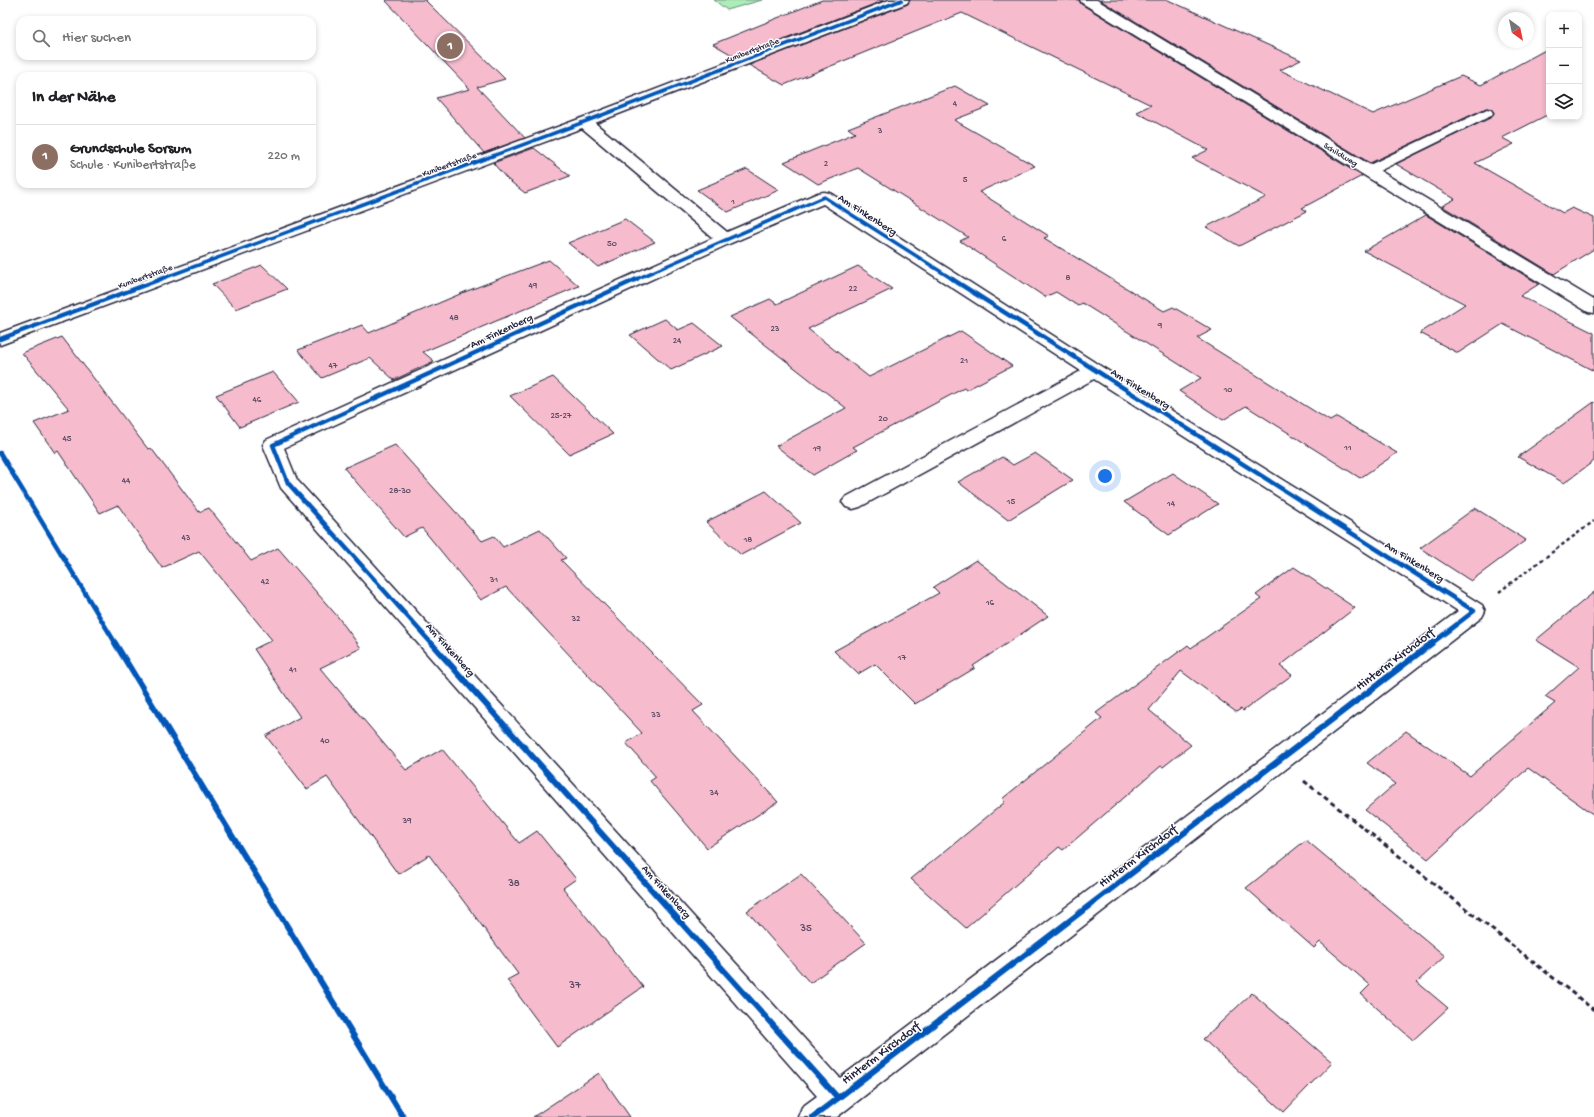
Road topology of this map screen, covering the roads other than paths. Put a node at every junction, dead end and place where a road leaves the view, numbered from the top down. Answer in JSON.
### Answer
{"nodes":[{"id":1,"x":902,"y":0,"type":"edge"},
{"id":2,"x":1088,"y":0,"type":"edge"},
{"id":3,"x":1486,"y":113,"type":"dead end"},
{"id":4,"x":584,"y":122,"type":"junction"},
{"id":5,"x":1368,"y":171,"type":"junction"},
{"id":6,"x":725,"y":239,"type":"junction"},
{"id":7,"x":1594,"y":308,"type":"edge"},
{"id":8,"x":0,"y":339,"type":"edge"},
{"id":9,"x":1095,"y":371,"type":"junction"},
{"id":10,"x":853,"y":502,"type":"dead end"},
{"id":11,"x":1474,"y":610,"type":"joint"},
{"id":12,"x":838,"y":1098,"type":"junction"},
{"id":13,"x":812,"y":1117,"type":"edge"}],
"edges":[{"from":1,"to":4,"type":"street","name":"Kunibertstraße"},
{"from":2,"to":5,"type":"street","name":"Schildweg"},
{"from":3,"to":5,"type":"lane"},
{"from":4,"to":6,"type":"street"},
{"from":4,"to":8,"type":"street","name":"Kunibertstraße"},
{"from":5,"to":7,"type":"street","name":"Schildweg"},
{"from":6,"to":9,"type":"street","name":"Am Finkenberg"},
{"from":6,"to":12,"type":"street","name":"Am Finkenberg"},
{"from":9,"to":10,"type":"street","name":"Am Finkenberg"},
{"from":9,"to":11,"type":"street","name":"Am Finkenberg"},
{"from":11,"to":12,"type":"street","name":"Hinterm Kirchdorf"},
{"from":12,"to":13,"type":"street","name":"Hinterm Kirchdorf"}]}
